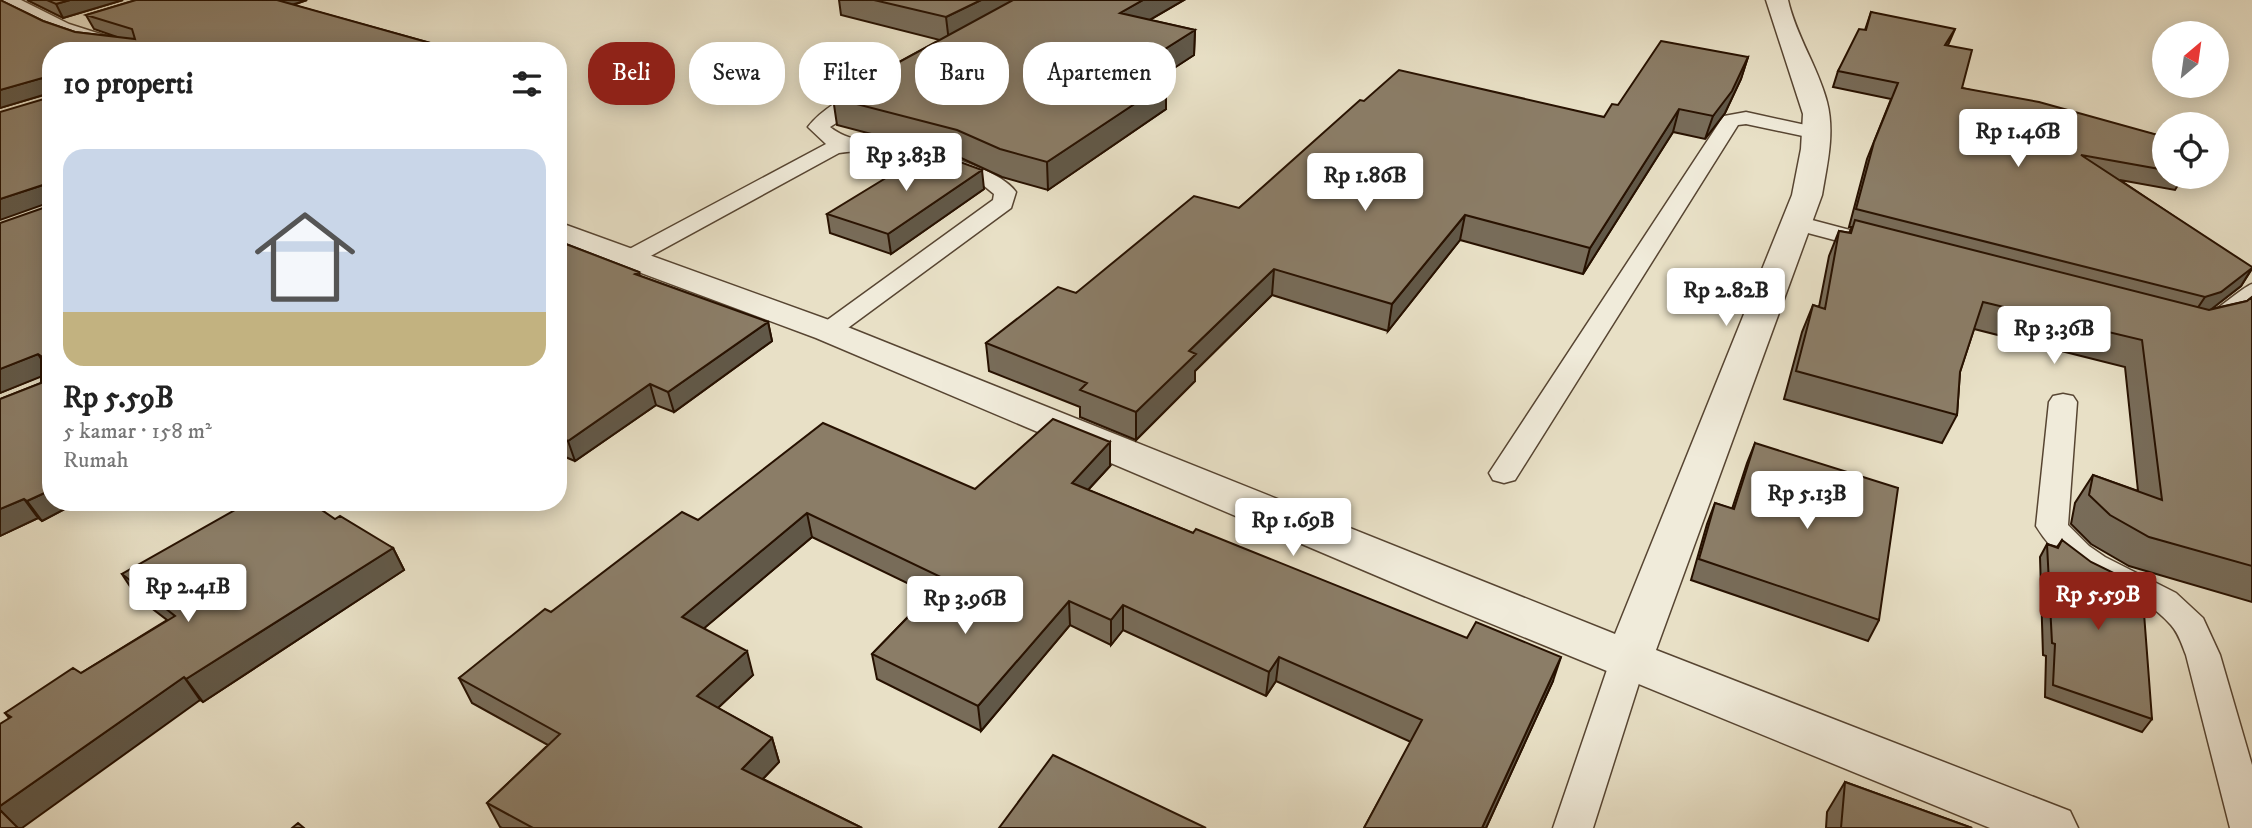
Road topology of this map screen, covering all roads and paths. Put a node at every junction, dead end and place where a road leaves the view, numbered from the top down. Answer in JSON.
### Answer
{"nodes":[{"id":1,"x":1777,"y":0,"type":"edge"},
{"id":2,"x":9,"y":7,"type":"edge"},
{"id":3,"x":101,"y":16,"type":"edge"},
{"id":4,"x":61,"y":29,"type":"junction"},
{"id":5,"x":101,"y":42,"type":"edge"},
{"id":6,"x":849,"y":105,"type":"edge"},
{"id":7,"x":1817,"y":133,"type":"junction"},
{"id":8,"x":841,"y":145,"type":"junction"},
{"id":9,"x":1797,"y":223,"type":"junction"},
{"id":10,"x":567,"y":235,"type":"edge"},
{"id":11,"x":1891,"y":248,"type":"edge"},
{"id":12,"x":628,"y":259,"type":"junction"},
{"id":13,"x":2252,"y":291,"type":"edge"},
{"id":14,"x":2184,"y":324,"type":"edge"},
{"id":15,"x":828,"y":331,"type":"junction"},
{"id":16,"x":2063,"y":402,"type":"dead end"},
{"id":17,"x":1504,"y":473,"type":"dead end"},
{"id":18,"x":1629,"y":658,"type":"junction"},
{"id":19,"x":1573,"y":828,"type":"edge"},
{"id":20,"x":2051,"y":828,"type":"edge"},
{"id":21,"x":2250,"y":828,"type":"edge"}],
"edges":[{"from":1,"to":7,"type":"street"},
{"from":2,"to":4,"type":"street"},
{"from":3,"to":4,"type":"street"},
{"from":4,"to":5,"type":"street"},
{"from":6,"to":8,"type":"lane"},
{"from":7,"to":9,"type":"street"},
{"from":7,"to":17,"type":"lane"},
{"from":8,"to":12,"type":"lane"},
{"from":8,"to":15,"type":"lane"},
{"from":9,"to":11,"type":"lane"},
{"from":9,"to":18,"type":"street"},
{"from":10,"to":12,"type":"street"},
{"from":12,"to":15,"type":"street"},
{"from":13,"to":14,"type":"lane"},
{"from":15,"to":18,"type":"street"},
{"from":16,"to":21,"type":"lane"},
{"from":18,"to":19,"type":"lane"},
{"from":18,"to":20,"type":"street"}]}
